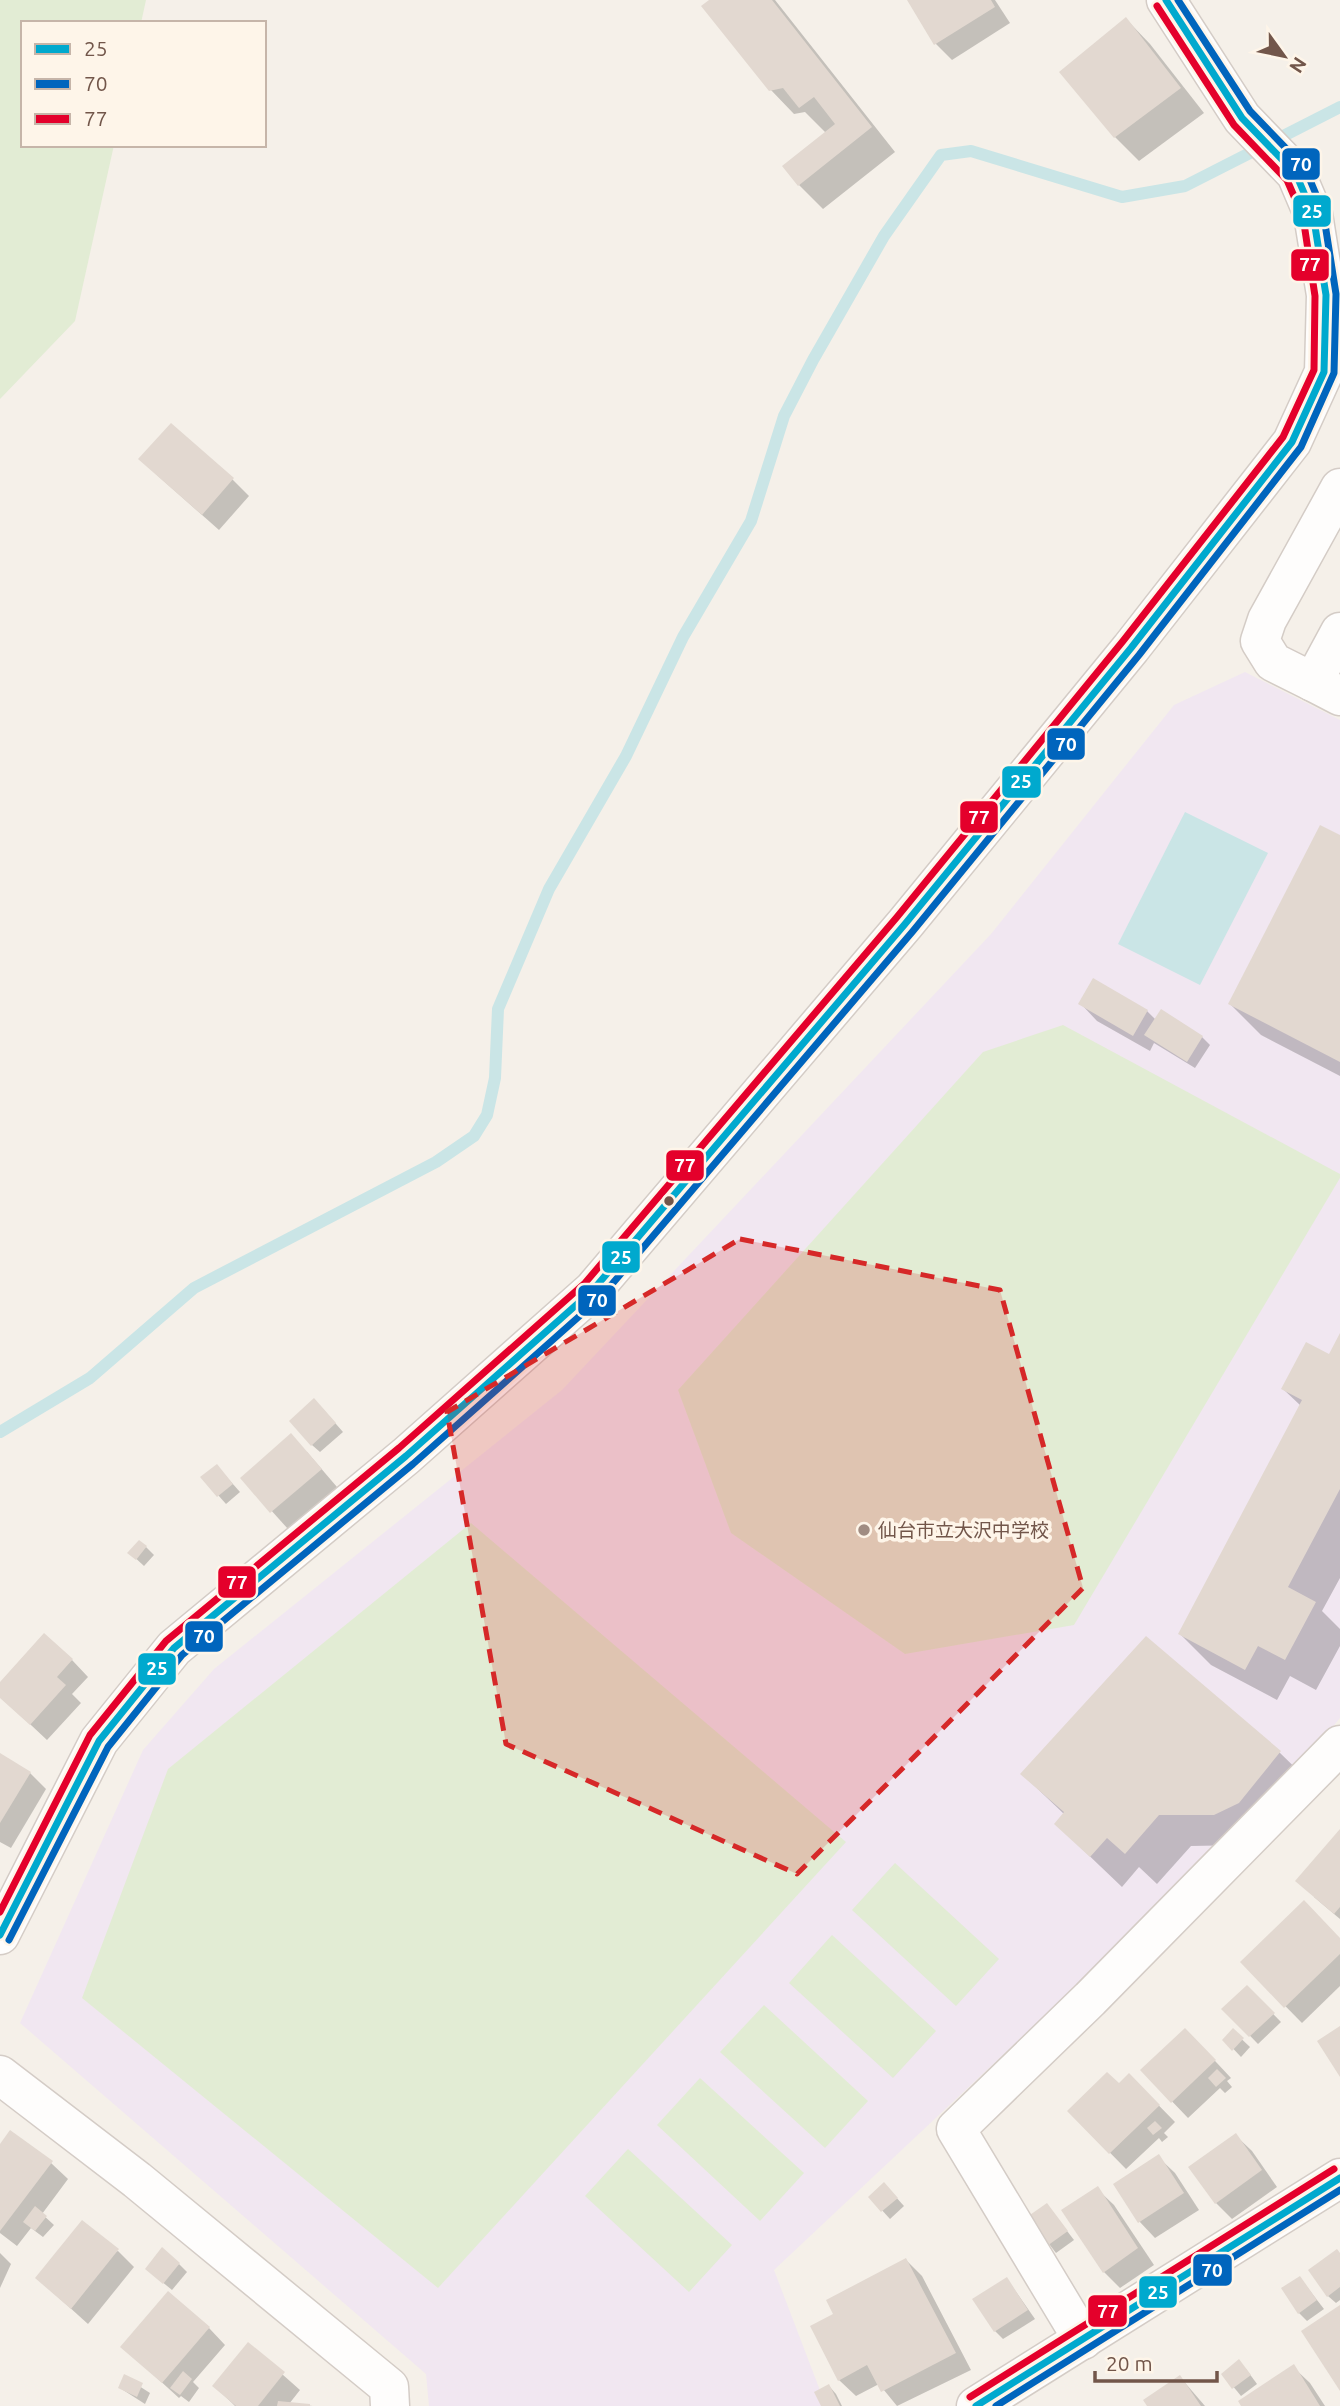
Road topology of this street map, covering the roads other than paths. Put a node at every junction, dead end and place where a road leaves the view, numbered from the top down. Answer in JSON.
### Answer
{"nodes":[{"id":1,"x":1166,"y":0,"type":"edge"},
{"id":2,"x":1333,"y":296,"type":"edge"},
{"id":3,"x":1340,"y":488,"type":"edge"},
{"id":4,"x":1340,"y":632,"type":"edge"},
{"id":5,"x":1326,"y":689,"type":"edge"},
{"id":6,"x":1337,"y":1753,"type":"edge"},
{"id":7,"x":0,"y":1935,"type":"edge"},
{"id":8,"x":0,"y":2075,"type":"edge"},
{"id":9,"x":1340,"y":2178,"type":"edge"},
{"id":10,"x":1083,"y":2340,"type":"junction"},
{"id":11,"x":390,"y":2406,"type":"edge"},
{"id":12,"x":976,"y":2406,"type":"edge"}],
"edges":[{"from":1,"to":2,"type":"street"},
{"from":2,"to":7,"type":"street"},
{"from":3,"to":5,"type":"street"},
{"from":4,"to":5,"type":"street"},
{"from":6,"to":10,"type":"street"},
{"from":8,"to":11,"type":"street"},
{"from":9,"to":10,"type":"street"},
{"from":10,"to":12,"type":"street"}]}
